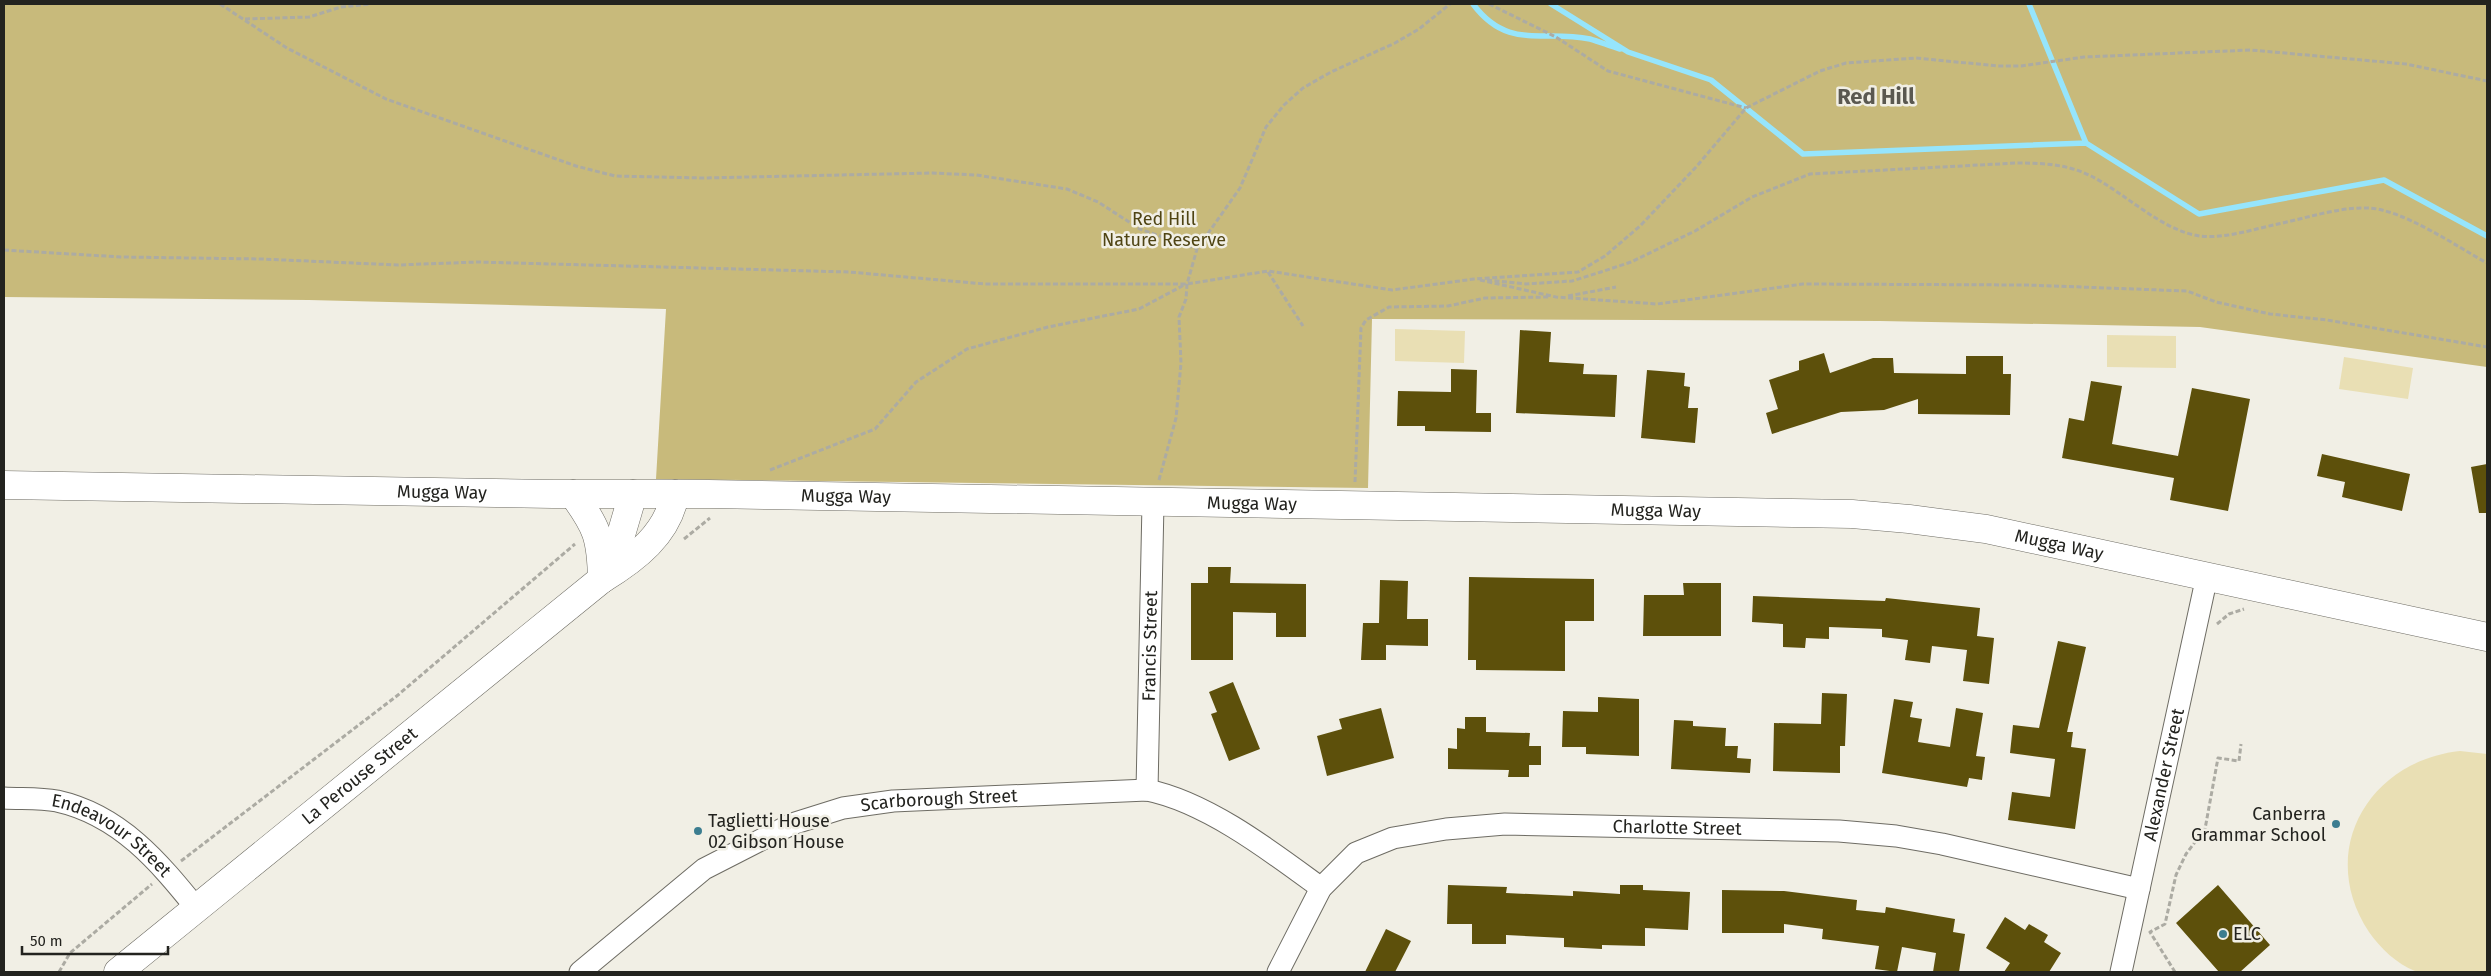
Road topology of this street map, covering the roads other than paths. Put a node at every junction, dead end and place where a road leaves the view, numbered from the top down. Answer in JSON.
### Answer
{"nodes":[{"id":1,"x":4,"y":486,"type":"edge"},
{"id":2,"x":573,"y":494,"type":"junction"},
{"id":3,"x":633,"y":494,"type":"junction"},
{"id":4,"x":675,"y":494,"type":"junction"},
{"id":5,"x":1152,"y":503,"type":"junction"},
{"id":6,"x":2206,"y":576,"type":"junction"},
{"id":7,"x":602,"y":578,"type":"junction"},
{"id":8,"x":2487,"y":637,"type":"edge"},
{"id":9,"x":1147,"y":790,"type":"junction"},
{"id":10,"x":4,"y":798,"type":"edge"},
{"id":11,"x":1321,"y":888,"type":"junction"},
{"id":12,"x":2139,"y":889,"type":"junction"},
{"id":13,"x":197,"y":910,"type":"junction"},
{"id":14,"x":118,"y":972,"type":"edge"},
{"id":15,"x":580,"y":972,"type":"edge"},
{"id":16,"x":1278,"y":972,"type":"edge"},
{"id":17,"x":2121,"y":972,"type":"edge"}],
"edges":[{"from":1,"to":2,"type":"main road","name":"Mugga Way"},
{"from":2,"to":3,"type":"main road","name":"Mugga Way"},
{"from":2,"to":7,"type":"main road"},
{"from":3,"to":4,"type":"main road","name":"Mugga Way"},
{"from":3,"to":7,"type":"main road","name":"La Perouse Street"},
{"from":4,"to":5,"type":"main road","name":"Mugga Way"},
{"from":4,"to":7,"type":"main road","name":"La Perouse Street"},
{"from":5,"to":6,"type":"main road","name":"Mugga Way"},
{"from":5,"to":9,"type":"street","name":"Francis Street"},
{"from":6,"to":8,"type":"main road","name":"Mugga Way"},
{"from":6,"to":12,"type":"street","name":"Alexander Street"},
{"from":7,"to":13,"type":"main road","name":"La Perouse Street"},
{"from":9,"to":11,"type":"street","name":"Scarborough Street"},
{"from":9,"to":15,"type":"street","name":"Scarborough Street"},
{"from":10,"to":13,"type":"street","name":"Endeavour Street"},
{"from":11,"to":12,"type":"street","name":"Charlotte Street"},
{"from":11,"to":16,"type":"street","name":"Charlotte Street"},
{"from":12,"to":17,"type":"street","name":"Alexander Street"},
{"from":13,"to":14,"type":"main road","name":"La Perouse Street"}]}
